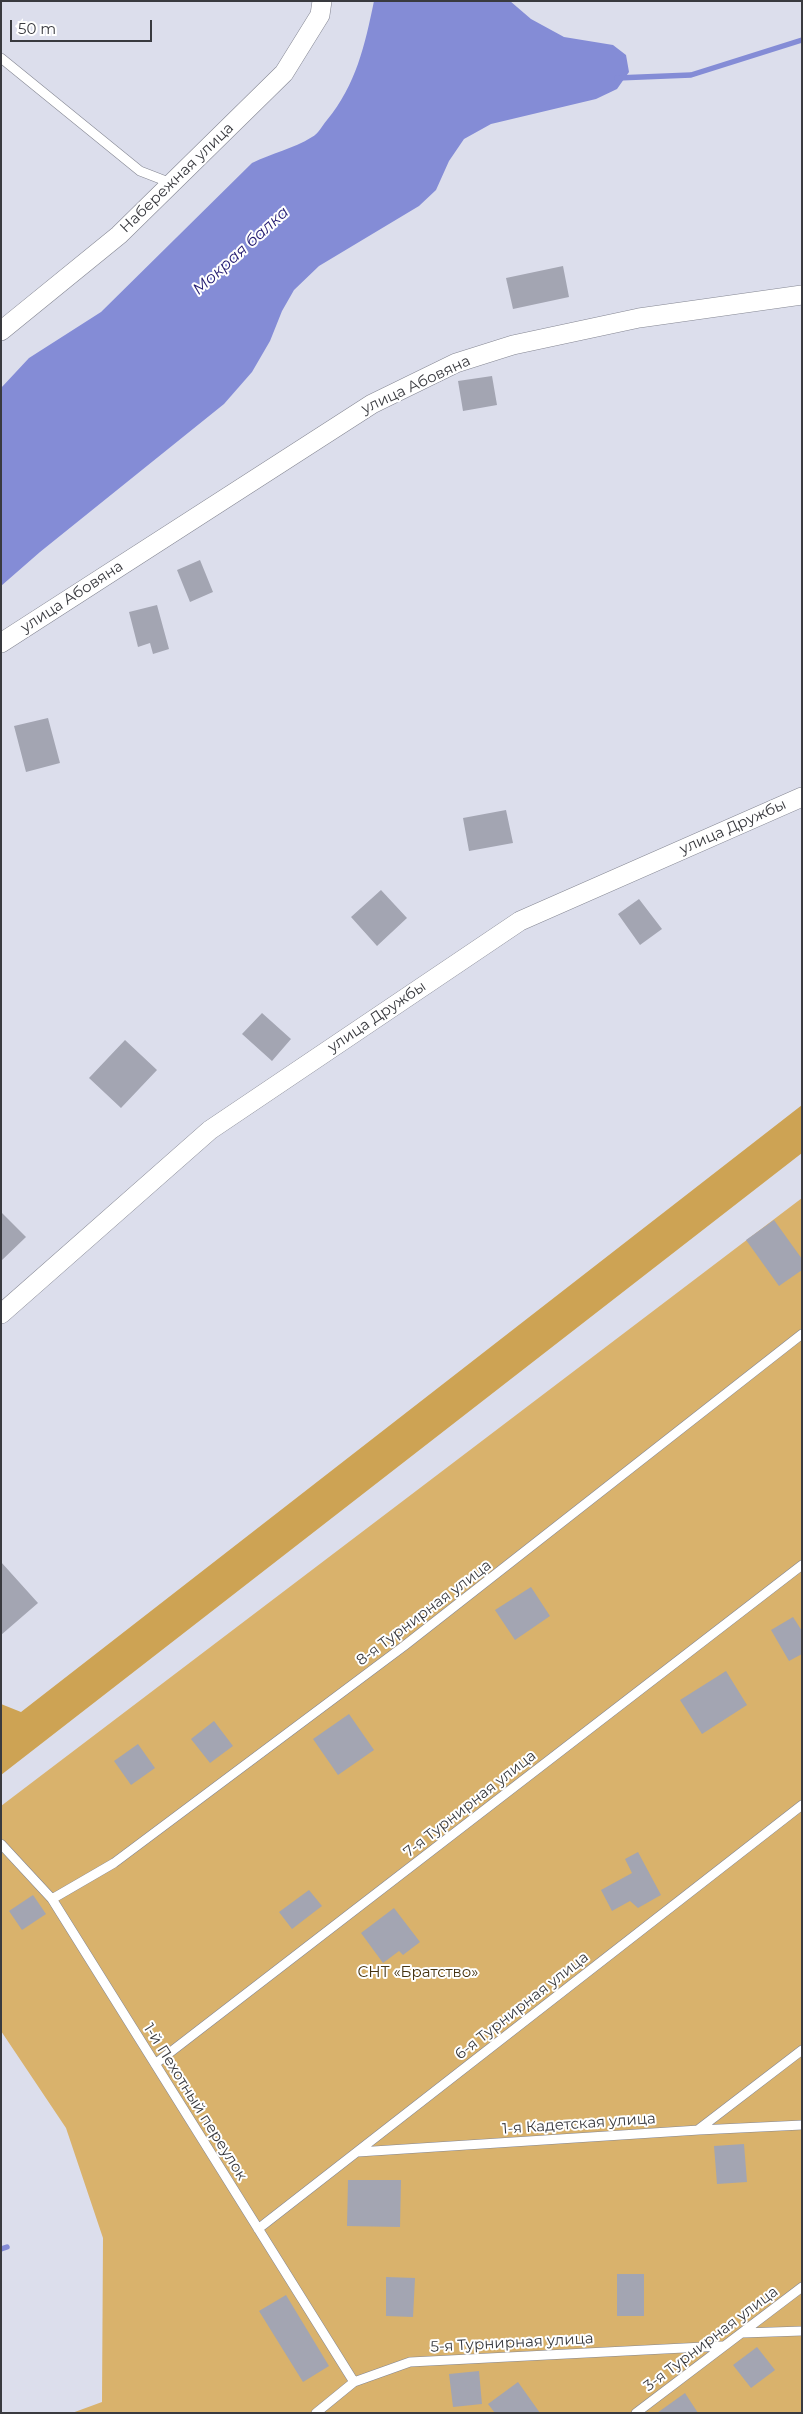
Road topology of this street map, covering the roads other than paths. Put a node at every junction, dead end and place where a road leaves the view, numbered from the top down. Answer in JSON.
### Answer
{"nodes":[{"id":1,"x":322,"y":1,"type":"edge"},
{"id":2,"x":1,"y":58,"type":"edge"},
{"id":3,"x":172,"y":183,"type":"junction"},
{"id":4,"x":802,"y":295,"type":"edge"},
{"id":5,"x":1,"y":331,"type":"edge"},
{"id":6,"x":1,"y":642,"type":"edge"},
{"id":7,"x":802,"y":797,"type":"edge"},
{"id":8,"x":1,"y":1314,"type":"edge"},
{"id":9,"x":802,"y":1334,"type":"edge"},
{"id":10,"x":802,"y":1565,"type":"edge"},
{"id":11,"x":802,"y":1805,"type":"edge"},
{"id":12,"x":1,"y":1844,"type":"edge"},
{"id":13,"x":52,"y":1899,"type":"junction"},
{"id":14,"x":802,"y":2050,"type":"edge"},
{"id":15,"x":155,"y":2064,"type":"junction"},
{"id":16,"x":802,"y":2125,"type":"edge"},
{"id":17,"x":699,"y":2130,"type":"junction"},
{"id":18,"x":357,"y":2152,"type":"junction"},
{"id":19,"x":258,"y":2229,"type":"junction"},
{"id":20,"x":802,"y":2287,"type":"edge"},
{"id":21,"x":802,"y":2331,"type":"edge"},
{"id":22,"x":743,"y":2333,"type":"junction"},
{"id":23,"x":723,"y":2346,"type":"junction"},
{"id":24,"x":354,"y":2382,"type":"junction"},
{"id":25,"x":316,"y":2413,"type":"edge"},
{"id":26,"x":636,"y":2413,"type":"edge"}],
"edges":[{"from":1,"to":3,"type":"street","name":"Набережная улица"},
{"from":2,"to":3,"type":"lane"},
{"from":3,"to":5,"type":"street","name":"Набережная улица"},
{"from":4,"to":6,"type":"street","name":"улица Абовяна"},
{"from":7,"to":8,"type":"street","name":"улица Дружбы"},
{"from":9,"to":13,"type":"lane","name":"8-я Турнирная улица"},
{"from":10,"to":15,"type":"lane","name":"7-я Турнирная улица"},
{"from":11,"to":18,"type":"lane","name":"6-я Турнирная улица"},
{"from":12,"to":13,"type":"lane","name":"1-й Пехотный переулок"},
{"from":13,"to":15,"type":"lane","name":"1-й Пехотный переулок"},
{"from":14,"to":17,"type":"lane"},
{"from":15,"to":19,"type":"lane","name":"1-й Пехотный переулок"},
{"from":16,"to":17,"type":"lane","name":"1-я Кадетская улица"},
{"from":17,"to":18,"type":"lane","name":"1-я Кадетская улица"},
{"from":18,"to":19,"type":"lane","name":"6-я Турнирная улица"},
{"from":19,"to":24,"type":"lane","name":"1-й Пехотный переулок"},
{"from":20,"to":22,"type":"lane","name":"3-я Турнирная улица"},
{"from":21,"to":22,"type":"lane"},
{"from":22,"to":23,"type":"lane","name":"3-я Турнирная улица"},
{"from":23,"to":24,"type":"lane","name":"5-я Турнирная улица"},
{"from":23,"to":26,"type":"lane","name":"3-я Турнирная улица"},
{"from":24,"to":25,"type":"lane","name":"5-я Турнирная улица"}]}
